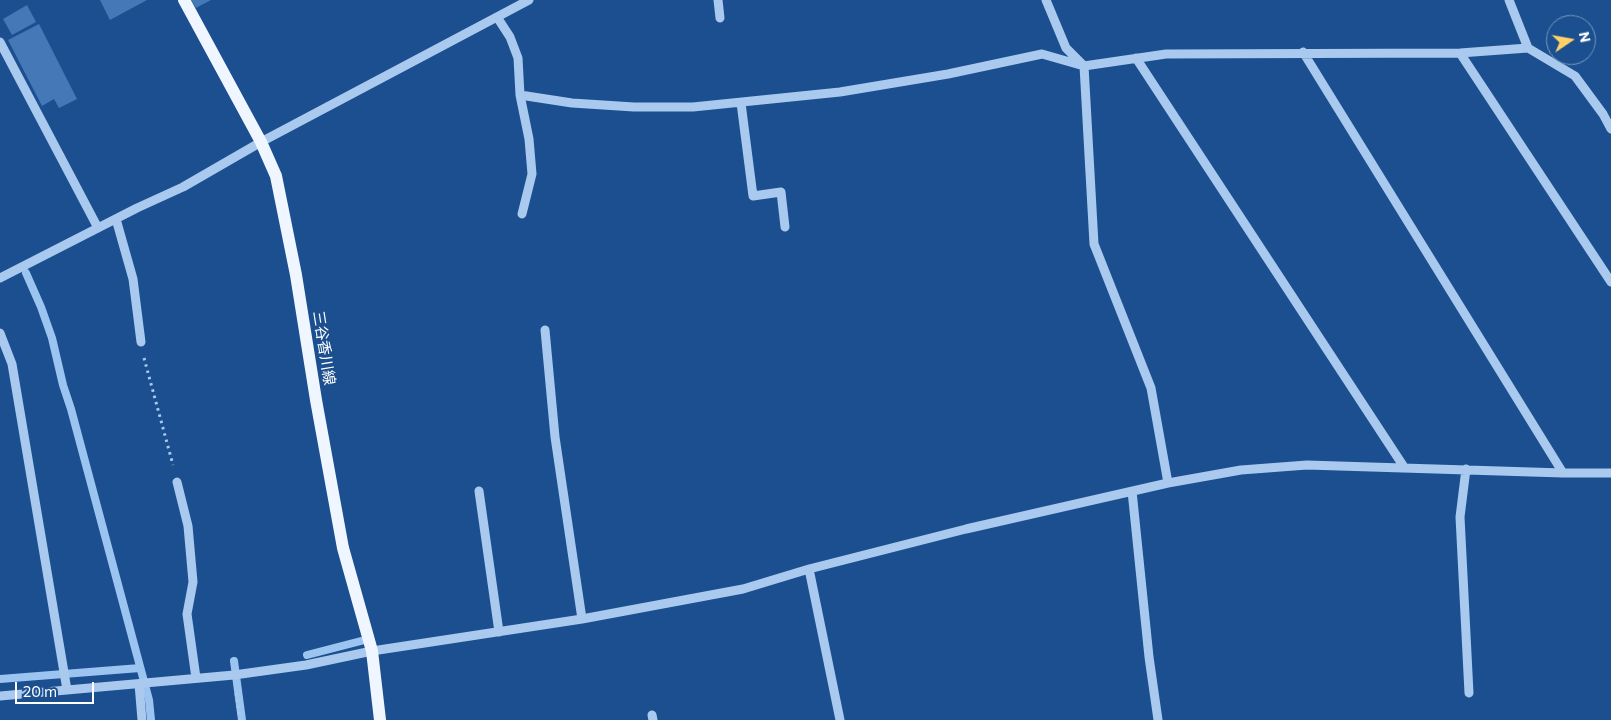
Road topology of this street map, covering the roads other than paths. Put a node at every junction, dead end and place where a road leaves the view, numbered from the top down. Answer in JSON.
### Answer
{"nodes":[{"id":1,"x":184,"y":0,"type":"edge"},
{"id":2,"x":529,"y":0,"type":"edge"},
{"id":3,"x":718,"y":0,"type":"edge"},
{"id":4,"x":1046,"y":0,"type":"edge"},
{"id":5,"x":1509,"y":0,"type":"edge"},
{"id":6,"x":497,"y":17,"type":"junction"},
{"id":7,"x":720,"y":18,"type":"dead end"},
{"id":8,"x":0,"y":42,"type":"edge"},
{"id":9,"x":1528,"y":48,"type":"junction"},
{"id":10,"x":1303,"y":52,"type":"junction"},
{"id":11,"x":1460,"y":53,"type":"junction"},
{"id":12,"x":1136,"y":58,"type":"junction"},
{"id":13,"x":1084,"y":66,"type":"junction"},
{"id":14,"x":520,"y":95,"type":"junction"},
{"id":15,"x":741,"y":103,"type":"junction"},
{"id":16,"x":1611,"y":129,"type":"edge"},
{"id":17,"x":261,"y":142,"type":"junction"},
{"id":18,"x":522,"y":214,"type":"dead end"},
{"id":19,"x":116,"y":219,"type":"junction"},
{"id":20,"x":785,"y":227,"type":"dead end"},
{"id":21,"x":98,"y":228,"type":"junction"},
{"id":22,"x":0,"y":278,"type":"edge"},
{"id":23,"x":1611,"y":282,"type":"edge"},
{"id":24,"x":545,"y":330,"type":"dead end"},
{"id":25,"x":0,"y":333,"type":"edge"},
{"id":26,"x":141,"y":342,"type":"road end"},
{"id":27,"x":1404,"y":467,"type":"junction"},
{"id":28,"x":1466,"y":469,"type":"junction"},
{"id":29,"x":1562,"y":473,"type":"junction"},
{"id":30,"x":1611,"y":473,"type":"edge"},
{"id":31,"x":177,"y":482,"type":"road end"},
{"id":32,"x":1168,"y":483,"type":"junction"},
{"id":33,"x":479,"y":491,"type":"dead end"},
{"id":34,"x":1132,"y":491,"type":"junction"},
{"id":35,"x":809,"y":569,"type":"junction"},
{"id":36,"x":582,"y":619,"type":"junction"},
{"id":37,"x":499,"y":632,"type":"junction"},
{"id":38,"x":372,"y":651,"type":"junction"},
{"id":39,"x":196,"y":678,"type":"junction"},
{"id":40,"x":139,"y":684,"type":"junction"},
{"id":41,"x":67,"y":690,"type":"junction"},
{"id":42,"x":1469,"y":693,"type":"dead end"},
{"id":43,"x":0,"y":696,"type":"edge"},
{"id":44,"x":142,"y":720,"type":"edge"},
{"id":45,"x":380,"y":720,"type":"edge"},
{"id":46,"x":840,"y":720,"type":"edge"},
{"id":47,"x":1158,"y":720,"type":"edge"}],
"edges":[{"from":1,"to":17,"type":"main road","name":"三谷香川線"},
{"from":2,"to":6,"type":"street"},
{"from":3,"to":7,"type":"street"},
{"from":4,"to":13,"type":"street"},
{"from":5,"to":9,"type":"street"},
{"from":6,"to":14,"type":"street"},
{"from":6,"to":17,"type":"street"},
{"from":8,"to":21,"type":"street"},
{"from":9,"to":11,"type":"street"},
{"from":9,"to":16,"type":"street"},
{"from":10,"to":11,"type":"street"},
{"from":10,"to":12,"type":"street"},
{"from":10,"to":29,"type":"street"},
{"from":11,"to":23,"type":"street"},
{"from":12,"to":13,"type":"street"},
{"from":12,"to":27,"type":"street"},
{"from":13,"to":15,"type":"street"},
{"from":13,"to":32,"type":"street"},
{"from":14,"to":15,"type":"street"},
{"from":14,"to":18,"type":"street"},
{"from":15,"to":20,"type":"street"},
{"from":17,"to":19,"type":"street"},
{"from":17,"to":38,"type":"main road","name":"三谷香川線"},
{"from":19,"to":21,"type":"street"},
{"from":19,"to":26,"type":"street"},
{"from":21,"to":22,"type":"street"},
{"from":24,"to":36,"type":"street"},
{"from":25,"to":41,"type":"street"},
{"from":27,"to":28,"type":"street"},
{"from":27,"to":32,"type":"street"},
{"from":28,"to":29,"type":"street"},
{"from":28,"to":42,"type":"street"},
{"from":29,"to":30,"type":"street"},
{"from":31,"to":39,"type":"street"},
{"from":32,"to":34,"type":"street"},
{"from":33,"to":37,"type":"street"},
{"from":34,"to":35,"type":"street"},
{"from":34,"to":47,"type":"street"},
{"from":35,"to":36,"type":"street"},
{"from":35,"to":46,"type":"street"},
{"from":36,"to":37,"type":"street"},
{"from":37,"to":38,"type":"street"},
{"from":38,"to":39,"type":"street"},
{"from":38,"to":45,"type":"main road","name":"三谷香川線"},
{"from":39,"to":40,"type":"street"},
{"from":40,"to":41,"type":"street"},
{"from":40,"to":44,"type":"street"},
{"from":41,"to":43,"type":"street"}]}
